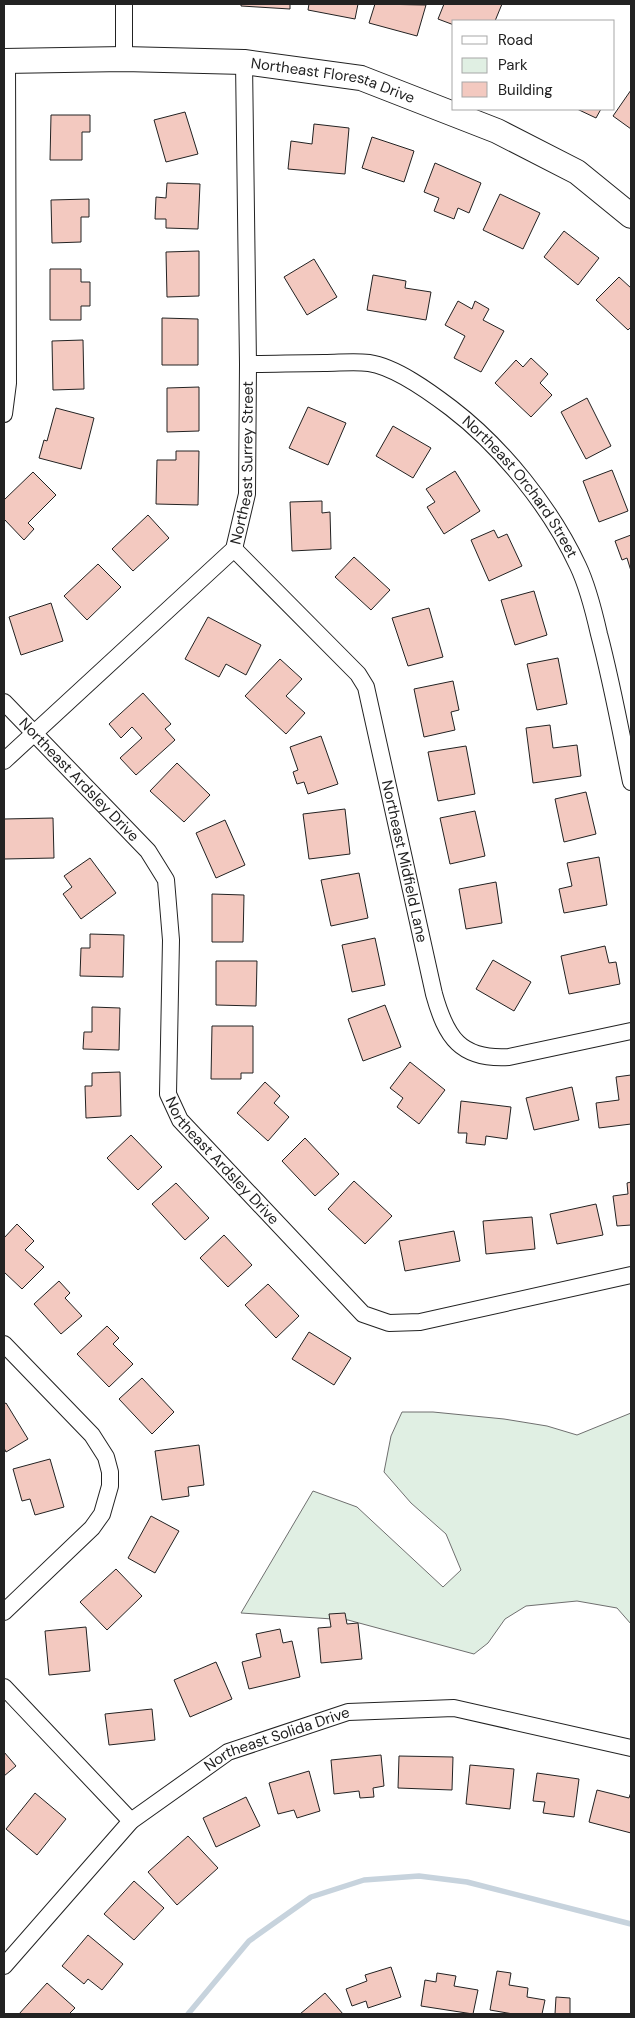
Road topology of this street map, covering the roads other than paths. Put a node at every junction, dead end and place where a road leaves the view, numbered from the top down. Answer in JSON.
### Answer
{"nodes":[{"id":1,"x":124,"y":4,"type":"edge"},
{"id":2,"x":124,"y":59,"type":"junction"},
{"id":3,"x":5,"y":61,"type":"edge"},
{"id":4,"x":244,"y":62,"type":"junction"},
{"id":5,"x":631,"y":216,"type":"edge"},
{"id":6,"x":248,"y":364,"type":"junction"},
{"id":7,"x":4,"y":414,"type":"edge"},
{"id":8,"x":234,"y":548,"type":"junction"},
{"id":9,"x":4,"y":702,"type":"edge"},
{"id":10,"x":33,"y":733,"type":"junction"},
{"id":11,"x":4,"y":761,"type":"edge"},
{"id":12,"x":631,"y":782,"type":"edge"},
{"id":13,"x":631,"y":1031,"type":"edge"},
{"id":14,"x":631,"y":1275,"type":"edge"},
{"id":15,"x":4,"y":1344,"type":"edge"},
{"id":16,"x":4,"y":1612,"type":"edge"},
{"id":17,"x":4,"y":1688,"type":"edge"},
{"id":18,"x":631,"y":1748,"type":"edge"},
{"id":19,"x":131,"y":1821,"type":"junction"},
{"id":20,"x":4,"y":1966,"type":"edge"}],
"edges":[{"from":1,"to":2,"type":"street"},
{"from":2,"to":3,"type":"street","name":"Northeast Floresta Drive"},
{"from":2,"to":4,"type":"street","name":"Northeast Floresta Drive"},
{"from":3,"to":7,"type":"street"},
{"from":4,"to":5,"type":"street","name":"Northeast Floresta Drive"},
{"from":4,"to":6,"type":"street","name":"Northeast Surrey Street"},
{"from":6,"to":8,"type":"street","name":"Northeast Surrey Street"},
{"from":6,"to":12,"type":"street","name":"Northeast Orchard Street"},
{"from":8,"to":10,"type":"street","name":"Northeast Surrey Street"},
{"from":8,"to":13,"type":"street","name":"Northeast Midfield Lane"},
{"from":9,"to":10,"type":"street","name":"Northeast Ardsley Drive"},
{"from":10,"to":11,"type":"street","name":"Northeast Surrey Street"},
{"from":10,"to":14,"type":"street","name":"Northeast Ardsley Drive"},
{"from":15,"to":16,"type":"street"},
{"from":17,"to":19,"type":"street"},
{"from":18,"to":19,"type":"street","name":"Northeast Solida Drive"},
{"from":19,"to":20,"type":"street","name":"Northeast Solida Drive"}]}
